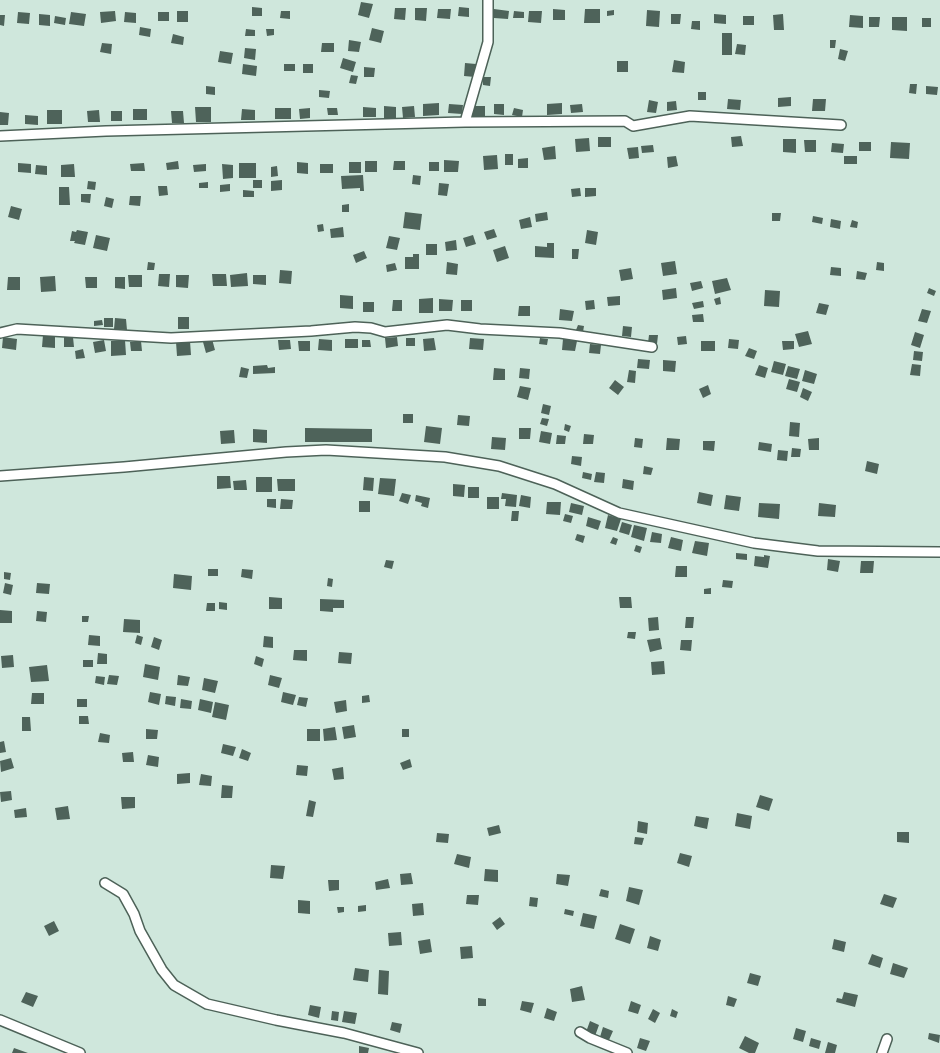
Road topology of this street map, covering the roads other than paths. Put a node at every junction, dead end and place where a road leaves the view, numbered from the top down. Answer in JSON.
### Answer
{"nodes":[{"id":1,"x":488,"y":0,"type":"edge"},
{"id":2,"x":465,"y":122,"type":"junction"},
{"id":3,"x":841,"y":125,"type":"dead end"},
{"id":4,"x":0,"y":136,"type":"edge"},
{"id":5,"x":0,"y":333,"type":"edge"},
{"id":6,"x":652,"y":347,"type":"dead end"},
{"id":7,"x":0,"y":476,"type":"edge"},
{"id":8,"x":940,"y":552,"type":"edge"},
{"id":9,"x":105,"y":883,"type":"dead end"},
{"id":10,"x":0,"y":1020,"type":"edge"},
{"id":11,"x":580,"y":1032,"type":"dead end"},
{"id":12,"x":887,"y":1039,"type":"dead end"},
{"id":13,"x":80,"y":1053,"type":"edge"},
{"id":14,"x":418,"y":1053,"type":"edge"},
{"id":15,"x":627,"y":1053,"type":"edge"},
{"id":16,"x":882,"y":1053,"type":"edge"}],
"edges":[{"from":1,"to":2,"type":"street"},
{"from":2,"to":3,"type":"street"},
{"from":2,"to":4,"type":"street"},
{"from":5,"to":6,"type":"street"},
{"from":7,"to":8,"type":"street"},
{"from":9,"to":14,"type":"street"},
{"from":10,"to":13,"type":"street"},
{"from":11,"to":15,"type":"street"},
{"from":12,"to":16,"type":"street"}]}
